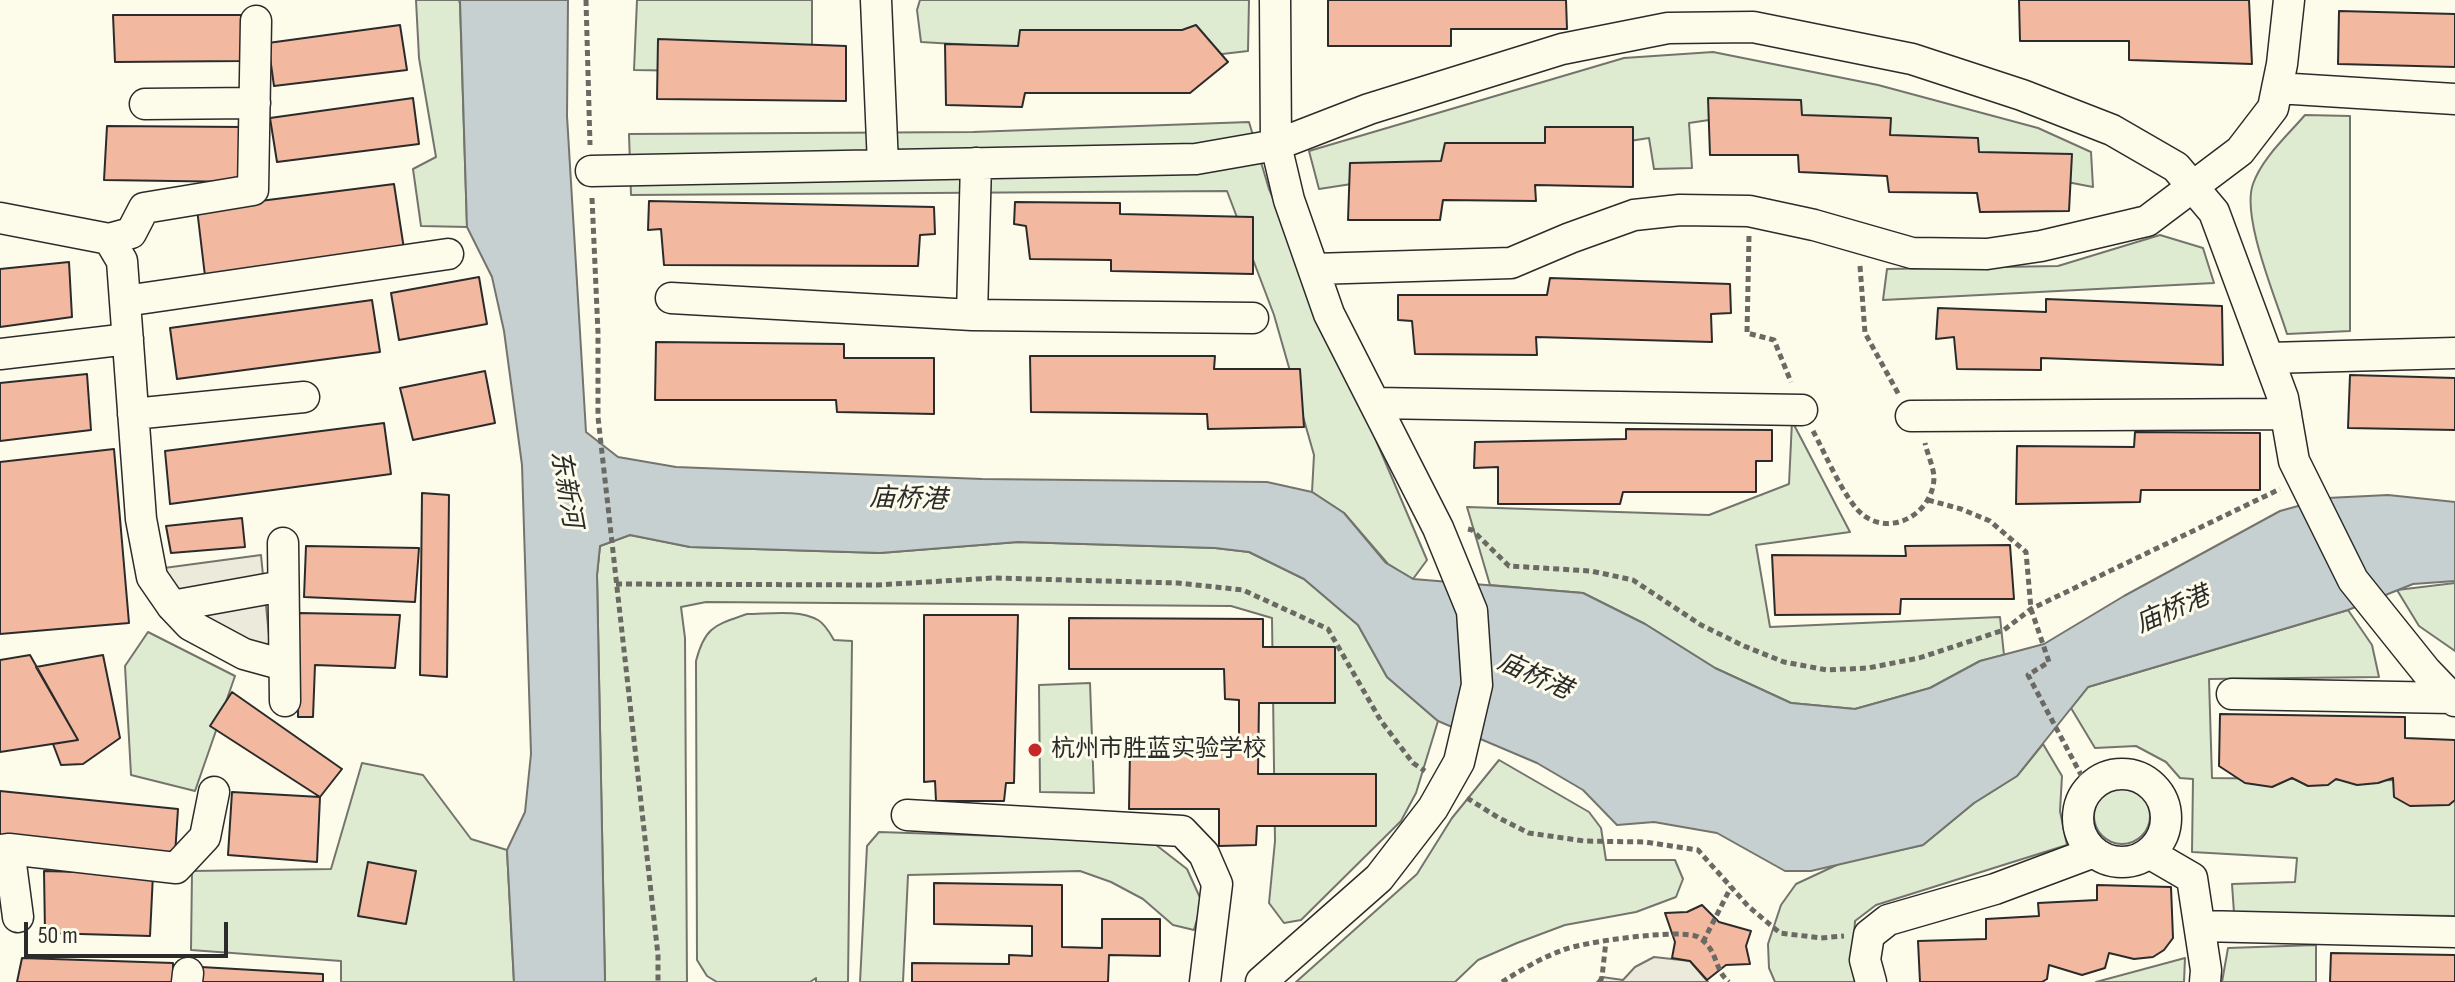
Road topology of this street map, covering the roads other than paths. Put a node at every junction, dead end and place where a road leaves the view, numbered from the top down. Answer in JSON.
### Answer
{"nodes":[{"id":1,"x":876,"y":0,"type":"edge"},
{"id":2,"x":1275,"y":0,"type":"edge"},
{"id":3,"x":2289,"y":0,"type":"edge"},
{"id":4,"x":256,"y":21,"type":"dead end"},
{"id":5,"x":2277,"y":88,"type":"junction"},
{"id":6,"x":2455,"y":99,"type":"edge"},
{"id":7,"x":255,"y":103,"type":"junction"},
{"id":8,"x":145,"y":104,"type":"dead end"},
{"id":9,"x":1276,"y":145,"type":"junction"},
{"id":10,"x":976,"y":163,"type":"junction"},
{"id":11,"x":883,"y":165,"type":"junction"},
{"id":12,"x":591,"y":171,"type":"road end"},
{"id":13,"x":2193,"y":187,"type":"junction"},
{"id":14,"x":0,"y":218,"type":"edge"},
{"id":15,"x":109,"y":239,"type":"junction"},
{"id":16,"x":448,"y":254,"type":"dead end"},
{"id":17,"x":1314,"y":269,"type":"junction"},
{"id":18,"x":671,"y":298,"type":"dead end"},
{"id":19,"x":125,"y":301,"type":"junction"},
{"id":20,"x":972,"y":315,"type":"junction"},
{"id":21,"x":1253,"y":318,"type":"dead end"},
{"id":22,"x":128,"y":339,"type":"junction"},
{"id":23,"x":2455,"y":353,"type":"edge"},
{"id":24,"x":0,"y":354,"type":"edge"},
{"id":25,"x":2268,"y":358,"type":"junction"},
{"id":26,"x":304,"y":397,"type":"dead end"},
{"id":27,"x":1375,"y":403,"type":"junction"},
{"id":28,"x":1802,"y":410,"type":"road end"},
{"id":29,"x":133,"y":414,"type":"junction"},
{"id":30,"x":2286,"y":414,"type":"junction"},
{"id":31,"x":1911,"y":416,"type":"road end"},
{"id":32,"x":283,"y":543,"type":"dead end"},
{"id":33,"x":283,"y":586,"type":"junction"},
{"id":34,"x":172,"y":606,"type":"junction"},
{"id":35,"x":284,"y":665,"type":"junction"},
{"id":36,"x":2232,"y":694,"type":"dead end"},
{"id":37,"x":2454,"y":700,"type":"edge"},
{"id":38,"x":285,"y":701,"type":"dead end"},
{"id":39,"x":214,"y":792,"type":"dead end"},
{"id":40,"x":907,"y":815,"type":"dead end"},
{"id":41,"x":4,"y":850,"type":"edge"},
{"id":42,"x":2094,"y":852,"type":"junction"},
{"id":43,"x":2149,"y":853,"type":"junction"},
{"id":44,"x":18,"y":917,"type":"dead end"},
{"id":45,"x":2200,"y":926,"type":"junction"},
{"id":46,"x":2455,"y":932,"type":"edge"},
{"id":47,"x":1205,"y":982,"type":"edge"},
{"id":48,"x":1261,"y":982,"type":"edge"},
{"id":49,"x":1871,"y":982,"type":"edge"},
{"id":50,"x":2205,"y":982,"type":"edge"}],
"edges":[{"from":1,"to":11,"type":"street"},
{"from":2,"to":9,"type":"street"},
{"from":3,"to":5,"type":"street"},
{"from":4,"to":7,"type":"street"},
{"from":5,"to":6,"type":"street"},
{"from":5,"to":13,"type":"street"},
{"from":7,"to":8,"type":"street"},
{"from":7,"to":15,"type":"street"},
{"from":9,"to":10,"type":"street"},
{"from":9,"to":13,"type":"street"},
{"from":9,"to":17,"type":"street"},
{"from":10,"to":11,"type":"street"},
{"from":10,"to":20,"type":"street"},
{"from":11,"to":12,"type":"street"},
{"from":13,"to":17,"type":"street"},
{"from":13,"to":25,"type":"street"},
{"from":14,"to":15,"type":"street"},
{"from":15,"to":19,"type":"street"},
{"from":16,"to":19,"type":"street"},
{"from":17,"to":27,"type":"street"},
{"from":18,"to":20,"type":"street"},
{"from":19,"to":22,"type":"street"},
{"from":20,"to":21,"type":"street"},
{"from":22,"to":24,"type":"street"},
{"from":22,"to":29,"type":"street"},
{"from":23,"to":25,"type":"street"},
{"from":25,"to":30,"type":"street"},
{"from":26,"to":29,"type":"street"},
{"from":27,"to":28,"type":"street"},
{"from":27,"to":48,"type":"street"},
{"from":29,"to":34,"type":"street"},
{"from":30,"to":31,"type":"street"},
{"from":30,"to":37,"type":"street"},
{"from":32,"to":33,"type":"street"},
{"from":33,"to":34,"type":"street"},
{"from":33,"to":35,"type":"street"},
{"from":34,"to":35,"type":"street"},
{"from":35,"to":38,"type":"street"},
{"from":36,"to":37,"type":"street"},
{"from":39,"to":41,"type":"street"},
{"from":40,"to":47,"type":"street"},
{"from":41,"to":44,"type":"street"},
{"from":42,"to":43,"type":"street"},
{"from":42,"to":43,"type":"street"},
{"from":42,"to":49,"type":"street"},
{"from":43,"to":45,"type":"street"},
{"from":45,"to":46,"type":"street"},
{"from":45,"to":50,"type":"street"}]}
